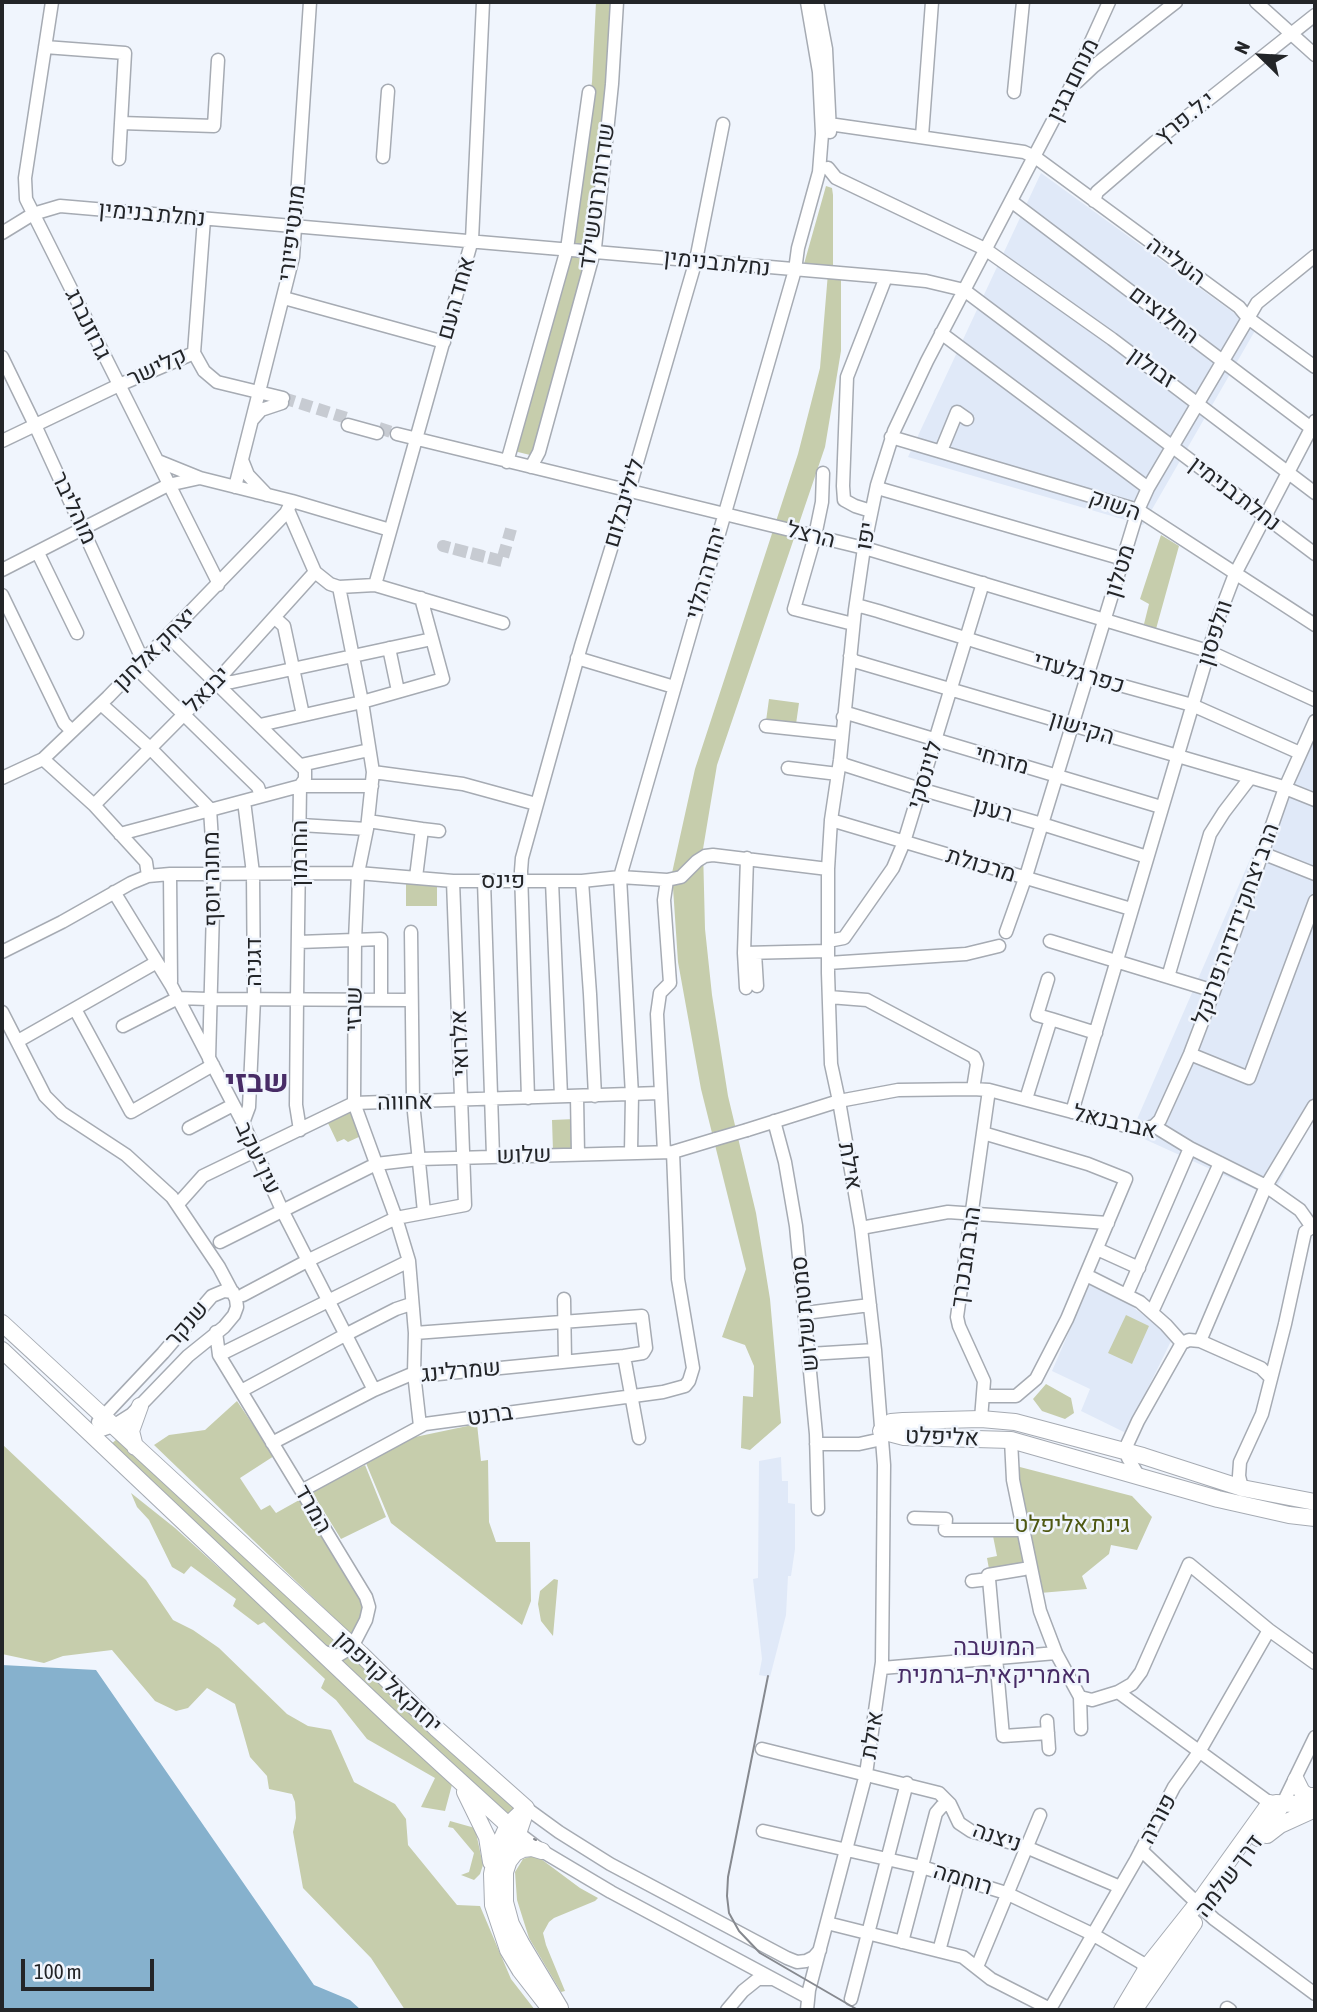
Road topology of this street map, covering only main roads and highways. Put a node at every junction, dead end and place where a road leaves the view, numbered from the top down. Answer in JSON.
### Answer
{"nodes":[{"id":1,"x":2,"y":1324,"type":"edge"},
{"id":2,"x":2,"y":1350,"type":"edge"},
{"id":3,"x":140,"y":1406,"type":"road end"},
{"id":4,"x":135,"y":1447,"type":"junction"},
{"id":5,"x":1315,"y":1502,"type":"edge"},
{"id":6,"x":1315,"y":1518,"type":"edge"},
{"id":7,"x":1296,"y":1780,"type":"road end"},
{"id":8,"x":461,"y":1783,"type":"junction"},
{"id":9,"x":1315,"y":1796,"type":"edge"},
{"id":10,"x":1277,"y":1806,"type":"junction"},
{"id":11,"x":1311,"y":1811,"type":"edge"},
{"id":12,"x":513,"y":1829,"type":"junction"},
{"id":13,"x":542,"y":1851,"type":"road end"},
{"id":14,"x":1244,"y":1856,"type":"junction"},
{"id":15,"x":507,"y":1864,"type":"junction"},
{"id":16,"x":492,"y":1874,"type":"junction"},
{"id":17,"x":1201,"y":1907,"type":"junction"},
{"id":18,"x":551,"y":2010,"type":"edge"},
{"id":19,"x":562,"y":2010,"type":"edge"},
{"id":20,"x":1122,"y":2010,"type":"edge"},
{"id":21,"x":1134,"y":2010,"type":"edge"}],
"edges":[{"from":1,"to":4,"type":"main road","name":"יחזקאל קויפמן"},
{"from":2,"to":8,"type":"main road","name":"יחזקאל קויפמן"},
{"from":3,"to":4,"type":"main road"},
{"from":4,"to":12,"type":"main road","name":"יחזקאל קויפמן"},
{"from":5,"to":6,"type":"main road","name":"אליפלט"},
{"from":7,"to":9,"type":"main road"},
{"from":8,"to":12,"type":"main road","name":"יחזקאל קויפמן"},
{"from":8,"to":16,"type":"main road"},
{"from":9,"to":10,"type":"main road"},
{"from":10,"to":11,"type":"main road"},
{"from":10,"to":14,"type":"main road","name":"דרך שלמה"},
{"from":10,"to":17,"type":"main road","name":"דרך שלמה"},
{"from":11,"to":14,"type":"main road"},
{"from":12,"to":15,"type":"main road"},
{"from":12,"to":16,"type":"main road"},
{"from":13,"to":15,"type":"main road"},
{"from":14,"to":17,"type":"main road","name":"דרך שלמה"},
{"from":15,"to":19,"type":"main road"},
{"from":16,"to":18,"type":"main road"},
{"from":17,"to":20,"type":"main road","name":"דרך שלמה"},
{"from":17,"to":21,"type":"main road","name":"דרך שלמה"}]}
